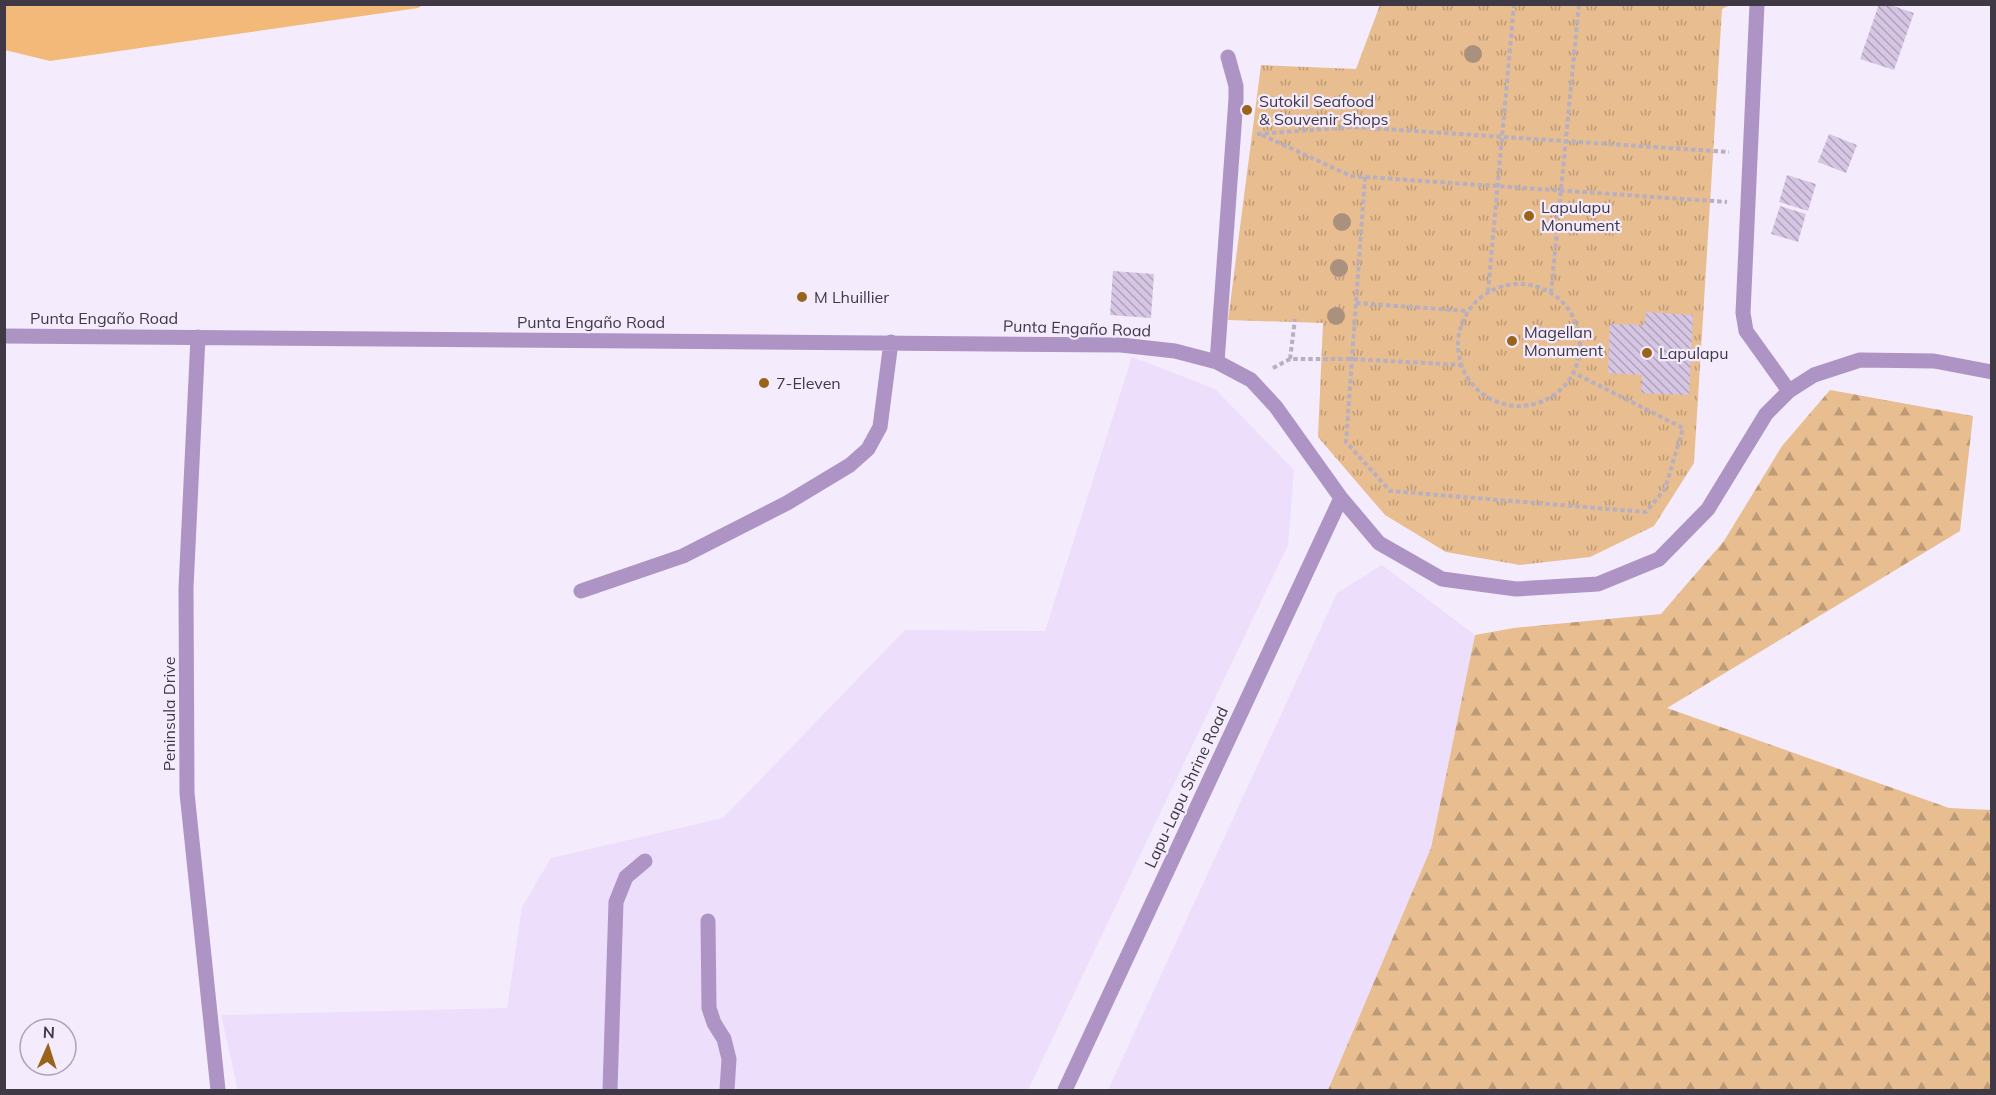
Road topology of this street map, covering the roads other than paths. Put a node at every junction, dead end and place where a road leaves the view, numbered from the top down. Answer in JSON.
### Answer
{"nodes":[{"id":1,"x":1757,"y":4,"type":"edge"},
{"id":2,"x":1228,"y":57,"type":"dead end"},
{"id":3,"x":4,"y":336,"type":"edge"},
{"id":4,"x":198,"y":336,"type":"junction"},
{"id":5,"x":891,"y":342,"type":"junction"},
{"id":6,"x":1216,"y":362,"type":"junction"},
{"id":7,"x":1992,"y":372,"type":"edge"},
{"id":8,"x":1789,"y":391,"type":"junction"},
{"id":9,"x":1341,"y":498,"type":"junction"},
{"id":10,"x":581,"y":591,"type":"dead end"},
{"id":11,"x":645,"y":861,"type":"dead end"},
{"id":12,"x":708,"y":921,"type":"dead end"},
{"id":13,"x":218,"y":1090,"type":"edge"},
{"id":14,"x":610,"y":1090,"type":"edge"},
{"id":15,"x":727,"y":1090,"type":"edge"},
{"id":16,"x":1065,"y":1090,"type":"edge"}],
"edges":[{"from":1,"to":8,"type":"street"},
{"from":2,"to":6,"type":"street"},
{"from":3,"to":4,"type":"street","name":"Punta Engaño Road"},
{"from":4,"to":5,"type":"street","name":"Punta Engaño Road"},
{"from":4,"to":13,"type":"street","name":"Peninsula Drive"},
{"from":5,"to":6,"type":"street","name":"Punta Engaño Road"},
{"from":5,"to":10,"type":"street"},
{"from":6,"to":9,"type":"street","name":"Punta Engaño Road"},
{"from":7,"to":8,"type":"street","name":"Punta Engaño Road"},
{"from":8,"to":9,"type":"street","name":"Punta Engaño Road"},
{"from":9,"to":16,"type":"street","name":"Lapu-Lapu Shrine Road"},
{"from":11,"to":14,"type":"street"},
{"from":12,"to":15,"type":"street"}]}
